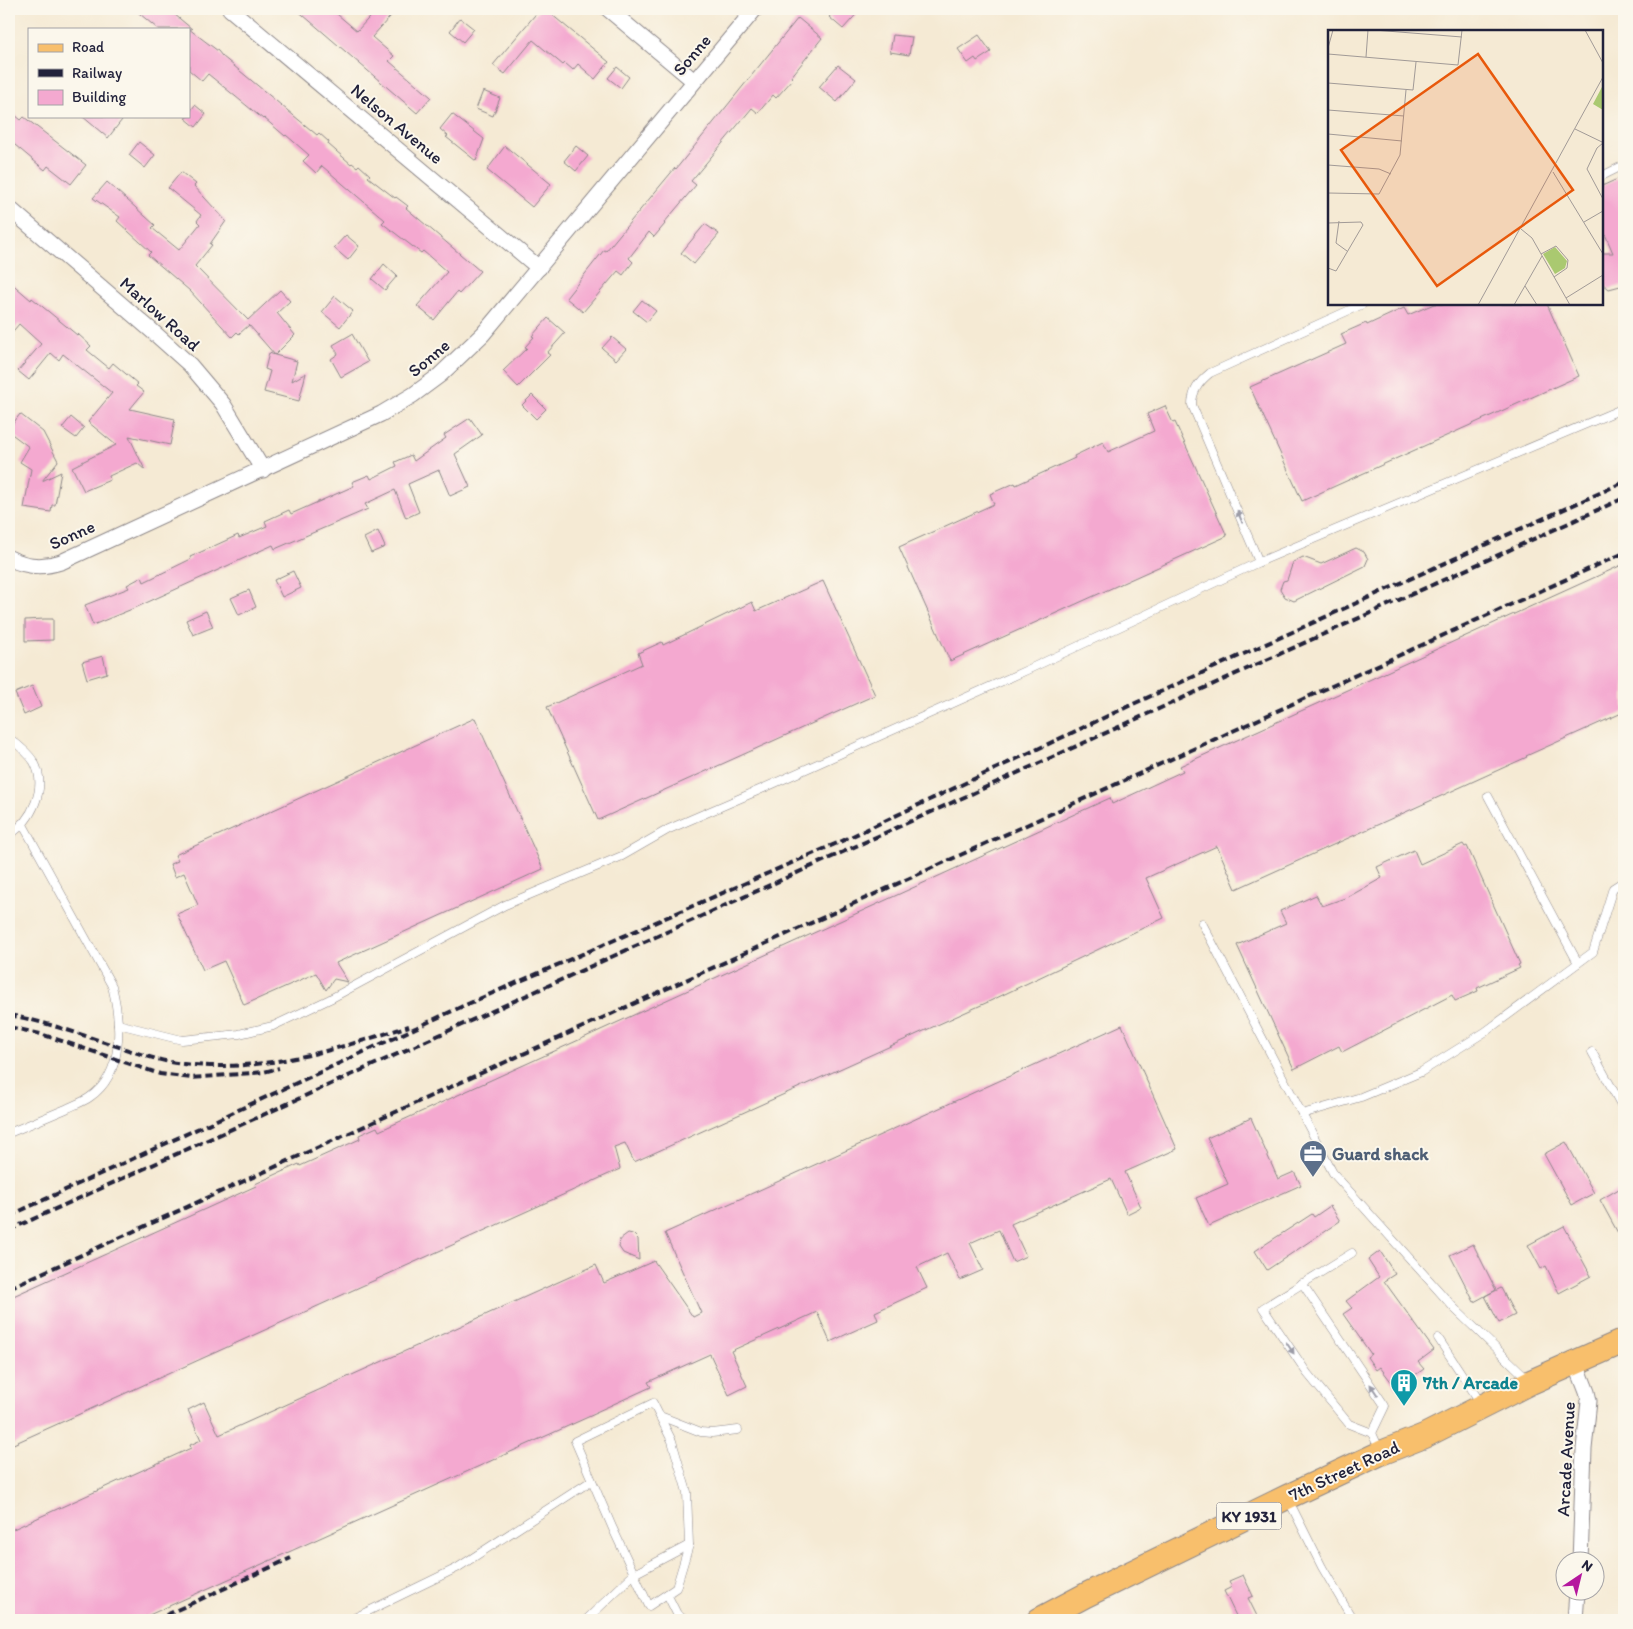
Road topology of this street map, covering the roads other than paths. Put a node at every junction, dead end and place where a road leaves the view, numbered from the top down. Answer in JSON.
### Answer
{"nodes":[{"id":1,"x":230,"y":9,"type":"edge"},
{"id":2,"x":608,"y":9,"type":"edge"},
{"id":3,"x":755,"y":9,"type":"edge"},
{"id":4,"x":694,"y":81,"type":"junction"},
{"id":5,"x":1624,"y":165,"type":"edge"},
{"id":6,"x":1603,"y":176,"type":"edge"},
{"id":7,"x":9,"y":208,"type":"edge"},
{"id":8,"x":539,"y":268,"type":"junction"},
{"id":9,"x":1361,"y":305,"type":"edge"},
{"id":10,"x":1624,"y":408,"type":"edge"},
{"id":11,"x":263,"y":470,"type":"junction"},
{"id":12,"x":9,"y":558,"type":"edge"},
{"id":13,"x":1259,"y":562,"type":"junction"},
{"id":14,"x":9,"y":738,"type":"edge"},
{"id":15,"x":1488,"y":796,"type":"dead end"},
{"id":16,"x":22,"y":823,"type":"junction"},
{"id":17,"x":9,"y":835,"type":"edge"},
{"id":18,"x":1624,"y":881,"type":"edge"},
{"id":19,"x":1202,"y":923,"type":"dead end"},
{"id":20,"x":1578,"y":962,"type":"junction"},
{"id":21,"x":118,"y":1024,"type":"junction"},
{"id":22,"x":1592,"y":1052,"type":"dead end"},
{"id":23,"x":1624,"y":1110,"type":"edge"},
{"id":24,"x":1302,"y":1114,"type":"junction"},
{"id":25,"x":9,"y":1133,"type":"edge"},
{"id":26,"x":1352,"y":1254,"type":"dead end"},
{"id":27,"x":1302,"y":1283,"type":"junction"},
{"id":28,"x":1438,"y":1338,"type":"dead end"},
{"id":29,"x":1624,"y":1340,"type":"edge"},
{"id":30,"x":1574,"y":1361,"type":"junction"},
{"id":31,"x":1531,"y":1382,"type":"junction"},
{"id":32,"x":1483,"y":1406,"type":"junction"},
{"id":33,"x":660,"y":1416,"type":"junction"},
{"id":34,"x":738,"y":1430,"type":"dead end"},
{"id":35,"x":1377,"y":1443,"type":"junction"},
{"id":36,"x":591,"y":1481,"type":"junction"},
{"id":37,"x":1287,"y":1497,"type":"junction"},
{"id":38,"x":689,"y":1545,"type":"junction"},
{"id":39,"x":1580,"y":1552,"type":"edge"},
{"id":40,"x":634,"y":1574,"type":"junction"},
{"id":41,"x":667,"y":1594,"type":"junction"},
{"id":42,"x":1576,"y":1602,"type":"edge"},
{"id":43,"x":350,"y":1620,"type":"edge"},
{"id":44,"x":586,"y":1620,"type":"edge"},
{"id":45,"x":685,"y":1620,"type":"edge"},
{"id":46,"x":1039,"y":1620,"type":"edge"},
{"id":47,"x":1352,"y":1620,"type":"edge"},
{"id":48,"x":1575,"y":1620,"type":"edge"}],
"edges":[{"from":1,"to":8,"type":"street","name":"Nelson Avenue"},
{"from":2,"to":4,"type":"street"},
{"from":3,"to":4,"type":"street","name":"Sonne"},
{"from":4,"to":8,"type":"street","name":"Sonne"},
{"from":5,"to":6,"type":"lane"},
{"from":7,"to":11,"type":"street","name":"Marlow Road"},
{"from":8,"to":11,"type":"street","name":"Sonne"},
{"from":13,"to":9,"type":"lane","one_way":true},
{"from":10,"to":13,"type":"lane"},
{"from":11,"to":12,"type":"street","name":"Sonne"},
{"from":13,"to":21,"type":"lane"},
{"from":14,"to":16,"type":"lane"},
{"from":15,"to":20,"type":"lane"},
{"from":16,"to":17,"type":"lane"},
{"from":16,"to":21,"type":"lane"},
{"from":18,"to":20,"type":"lane"},
{"from":19,"to":24,"type":"lane"},
{"from":20,"to":24,"type":"lane"},
{"from":21,"to":25,"type":"lane"},
{"from":22,"to":23,"type":"lane"},
{"from":24,"to":31,"type":"lane"},
{"from":26,"to":27,"type":"lane"},
{"from":35,"to":27,"type":"lane","one_way":true},
{"from":27,"to":35,"type":"lane","one_way":true},
{"from":28,"to":32,"type":"lane"},
{"from":29,"to":30,"type":"main road","name":"7th Street Road","number":"KY 1931"},
{"from":30,"to":31,"type":"main road","name":"7th Street Road","number":"KY 1931"},
{"from":30,"to":39,"type":"street","name":"Arcade Avenue"},
{"from":31,"to":32,"type":"main road","name":"7th Street Road","number":"KY 1931"},
{"from":32,"to":35,"type":"main road","name":"7th Street Road","number":"KY 1931"},
{"from":33,"to":34,"type":"lane"},
{"from":33,"to":36,"type":"lane"},
{"from":33,"to":38,"type":"lane"},
{"from":35,"to":37,"type":"main road","name":"7th Street Road","number":"KY 1931"},
{"from":36,"to":40,"type":"lane"},
{"from":36,"to":43,"type":"lane"},
{"from":37,"to":46,"type":"main road","name":"7th Street Road","number":"KY 1931"},
{"from":37,"to":47,"type":"lane"},
{"from":38,"to":40,"type":"lane"},
{"from":38,"to":41,"type":"lane"},
{"from":40,"to":41,"type":"lane"},
{"from":40,"to":44,"type":"lane"},
{"from":41,"to":45,"type":"lane"},
{"from":42,"to":48,"type":"street"}]}
